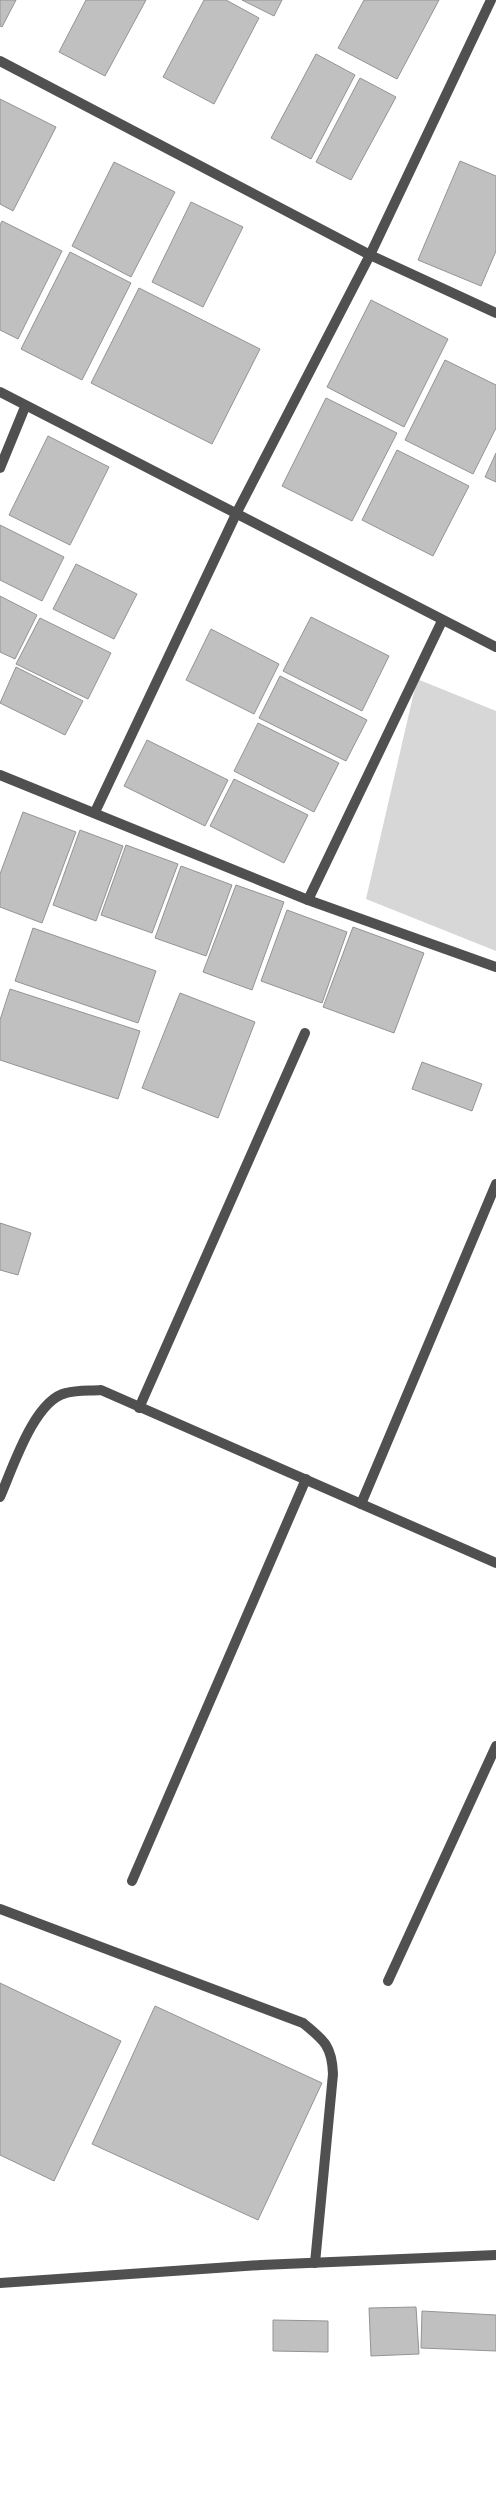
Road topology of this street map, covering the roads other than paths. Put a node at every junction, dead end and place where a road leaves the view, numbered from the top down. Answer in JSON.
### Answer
{"nodes":[{"id":1,"x":491,"y":0,"type":"edge"},
{"id":2,"x":0,"y":61,"type":"edge"},
{"id":3,"x":370,"y":255,"type":"junction"},
{"id":4,"x":496,"y":313,"type":"edge"},
{"id":5,"x":0,"y":392,"type":"edge"},
{"id":6,"x":25,"y":406,"type":"junction"},
{"id":7,"x":0,"y":468,"type":"edge"},
{"id":8,"x":237,"y":512,"type":"junction"},
{"id":9,"x":442,"y":621,"type":"junction"},
{"id":10,"x":496,"y":647,"type":"edge"},
{"id":11,"x":0,"y":776,"type":"edge"},
{"id":12,"x":95,"y":812,"type":"junction"},
{"id":13,"x":308,"y":900,"type":"junction"},
{"id":14,"x":496,"y":968,"type":"edge"},
{"id":15,"x":305,"y":1033,"type":"dead end"},
{"id":16,"x":496,"y":1184,"type":"edge"},
{"id":17,"x":139,"y":1408,"type":"junction"},
{"id":18,"x":306,"y":1479,"type":"junction"},
{"id":19,"x":0,"y":1497,"type":"edge"},
{"id":20,"x":360,"y":1504,"type":"junction"},
{"id":21,"x":496,"y":1563,"type":"edge"},
{"id":22,"x":496,"y":1746,"type":"edge"},
{"id":23,"x":132,"y":1881,"type":"dead end"},
{"id":24,"x":0,"y":1909,"type":"edge"},
{"id":25,"x":388,"y":1981,"type":"dead end"},
{"id":26,"x":496,"y":2254,"type":"edge"},
{"id":27,"x":315,"y":2263,"type":"junction"},
{"id":28,"x":0,"y":2283,"type":"edge"}],
"edges":[{"from":1,"to":3,"type":"street"},
{"from":2,"to":3,"type":"street"},
{"from":3,"to":4,"type":"street"},
{"from":3,"to":8,"type":"street"},
{"from":5,"to":6,"type":"street"},
{"from":6,"to":7,"type":"street"},
{"from":6,"to":8,"type":"street"},
{"from":8,"to":9,"type":"street"},
{"from":8,"to":12,"type":"street"},
{"from":9,"to":10,"type":"street"},
{"from":9,"to":13,"type":"street"},
{"from":11,"to":12,"type":"street"},
{"from":12,"to":13,"type":"street"},
{"from":13,"to":14,"type":"street"},
{"from":15,"to":17,"type":"street"},
{"from":16,"to":20,"type":"street"},
{"from":17,"to":18,"type":"street"},
{"from":17,"to":19,"type":"street"},
{"from":18,"to":20,"type":"street"},
{"from":18,"to":23,"type":"street"},
{"from":20,"to":21,"type":"street"},
{"from":22,"to":25,"type":"street"},
{"from":24,"to":27,"type":"street"},
{"from":26,"to":27,"type":"street"},
{"from":27,"to":28,"type":"street"}]}
